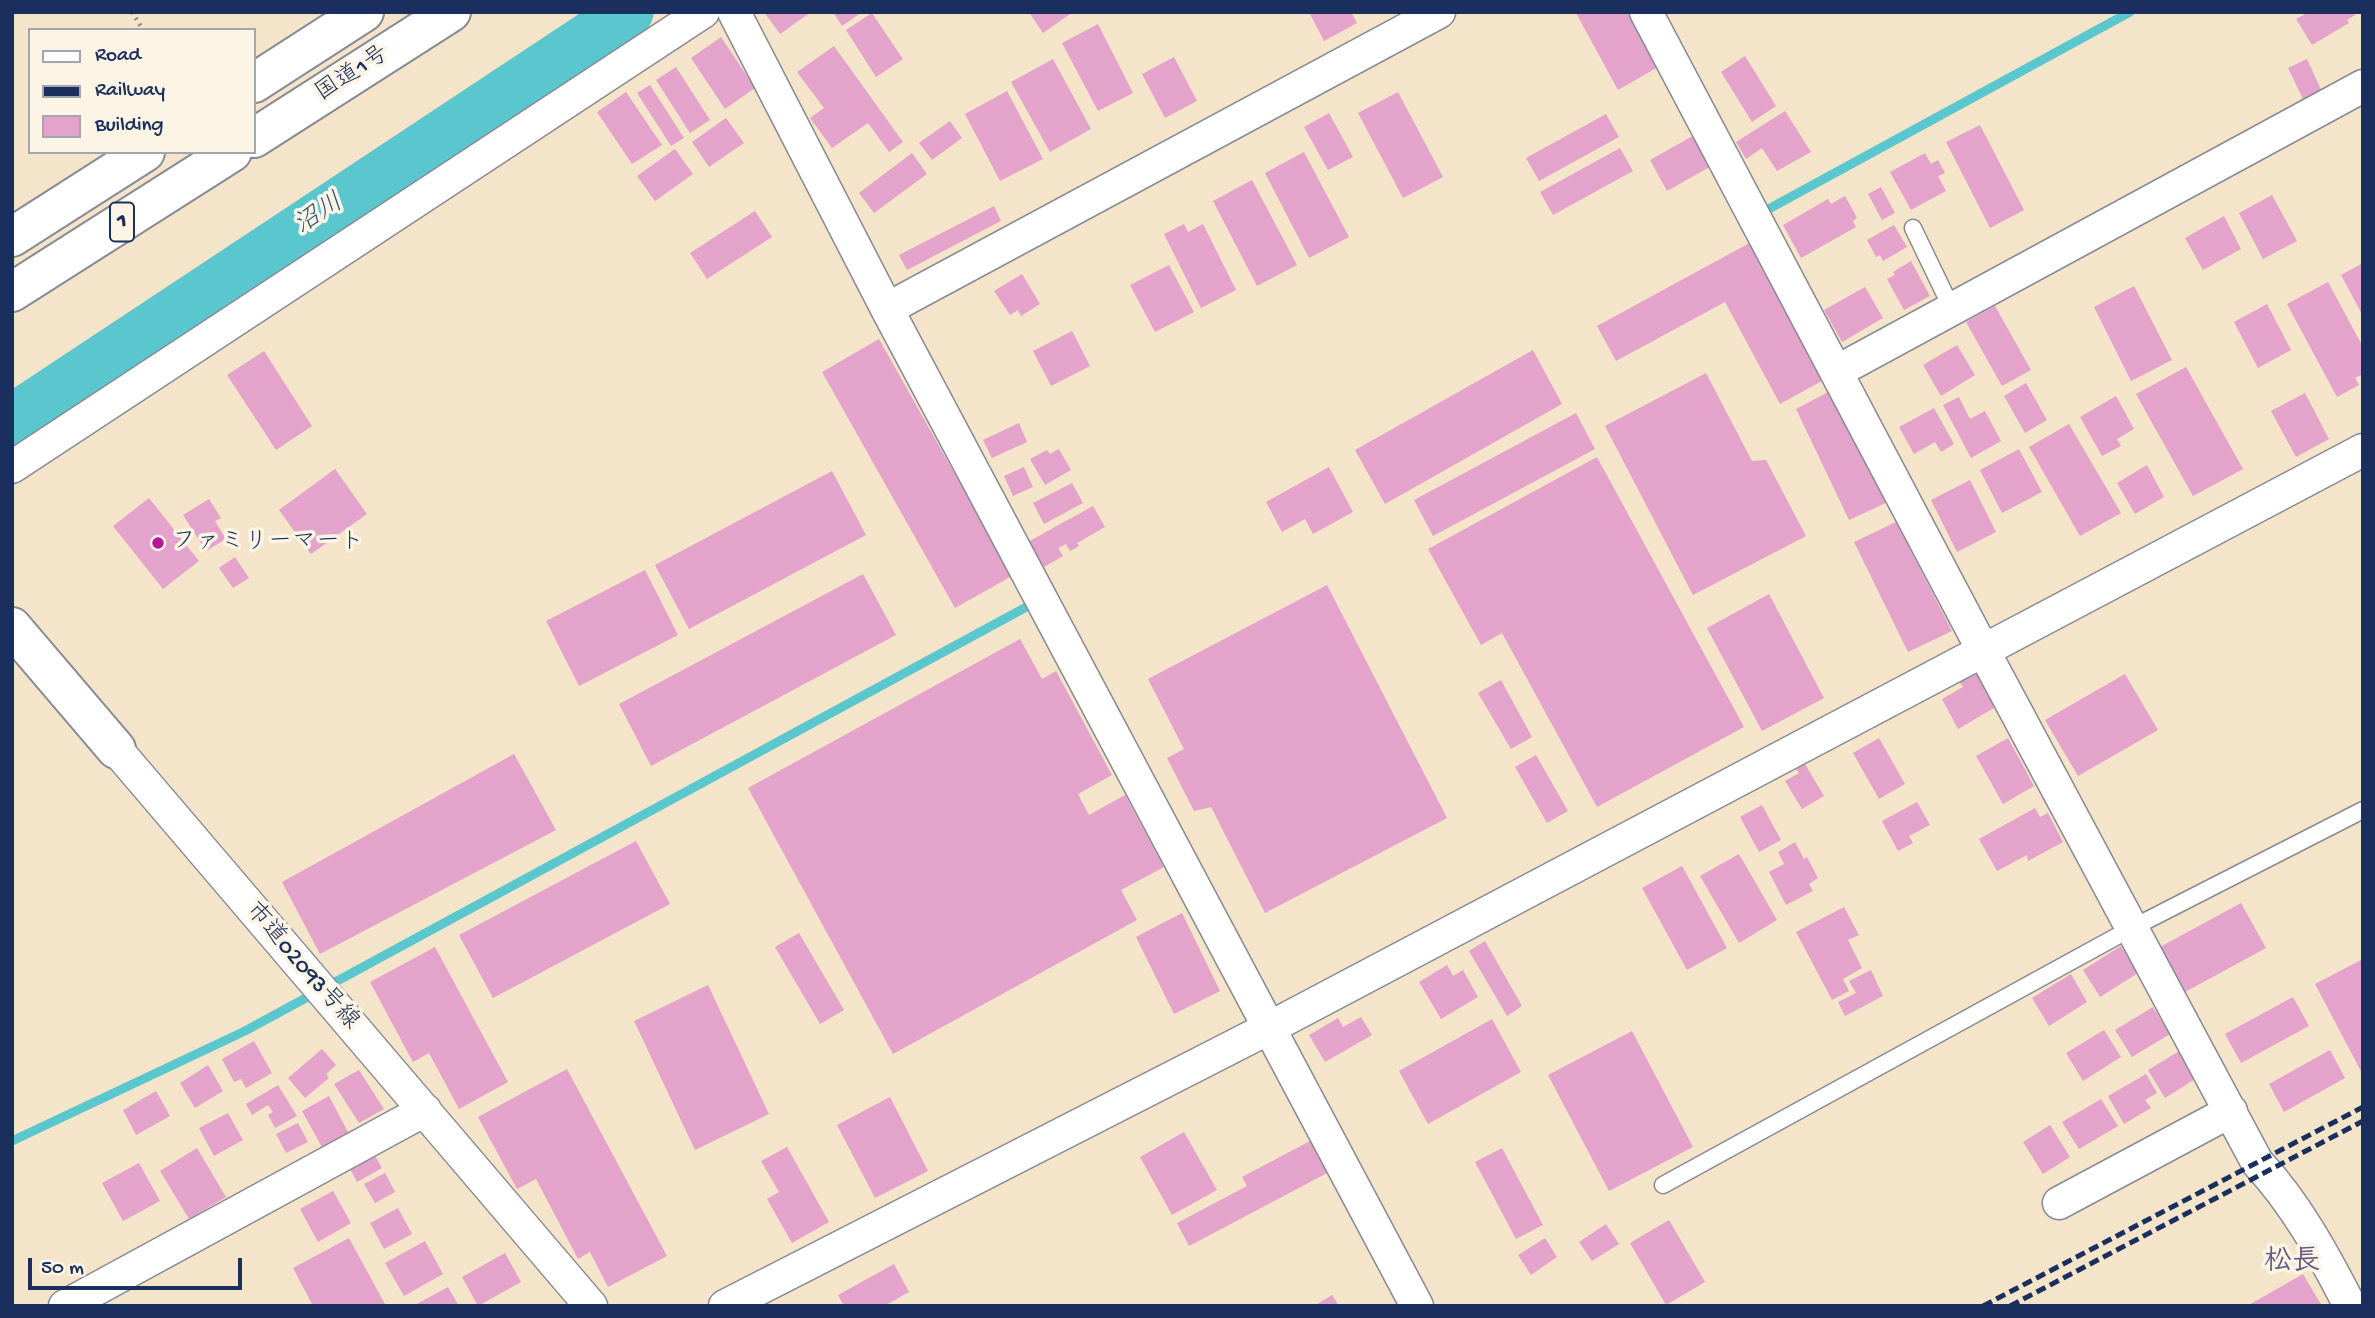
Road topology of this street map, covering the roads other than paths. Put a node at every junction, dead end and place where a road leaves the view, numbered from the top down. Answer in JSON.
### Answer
{"nodes":[{"id":1,"x":364,"y":12,"type":"edge"},
{"id":2,"x":451,"y":12,"type":"edge"},
{"id":3,"x":703,"y":12,"type":"edge"},
{"id":4,"x":734,"y":12,"type":"edge"},
{"id":5,"x":1439,"y":12,"type":"edge"},
{"id":6,"x":1646,"y":12,"type":"edge"},
{"id":7,"x":256,"y":82,"type":"edge"},
{"id":8,"x":2363,"y":86,"type":"edge"},
{"id":9,"x":256,"y":137,"type":"edge"},
{"id":10,"x":142,"y":154,"type":"edge"},
{"id":11,"x":229,"y":154,"type":"edge"},
{"id":12,"x":1913,"y":228,"type":"dead end"},
{"id":13,"x":12,"y":237,"type":"edge"},
{"id":14,"x":12,"y":292,"type":"edge"},
{"id":15,"x":887,"y":309,"type":"junction"},
{"id":16,"x":1952,"y":309,"type":"junction"},
{"id":17,"x":1836,"y":372,"type":"junction"},
{"id":18,"x":2363,"y":450,"type":"edge"},
{"id":19,"x":12,"y":467,"type":"edge"},
{"id":20,"x":12,"y":627,"type":"edge"},
{"id":21,"x":1983,"y":650,"type":"junction"},
{"id":22,"x":116,"y":749,"type":"joint"},
{"id":23,"x":2363,"y":810,"type":"edge"},
{"id":24,"x":2132,"y":928,"type":"junction"},
{"id":25,"x":1269,"y":1028,"type":"junction"},
{"id":26,"x":425,"y":1110,"type":"junction"},
{"id":27,"x":2231,"y":1111,"type":"junction"},
{"id":28,"x":1663,"y":1185,"type":"dead end"},
{"id":29,"x":2059,"y":1203,"type":"dead end"},
{"id":30,"x":65,"y":1306,"type":"edge"},
{"id":31,"x":591,"y":1306,"type":"edge"},
{"id":32,"x":725,"y":1306,"type":"edge"},
{"id":33,"x":1417,"y":1306,"type":"edge"},
{"id":34,"x":2350,"y":1306,"type":"edge"}],
"edges":[{"from":1,"to":7,"type":"main road","name":"国道1号"},
{"from":2,"to":9,"type":"main road","name":"国道1号"},
{"from":3,"to":19,"type":"street"},
{"from":4,"to":15,"type":"street"},
{"from":5,"to":15,"type":"street"},
{"from":6,"to":17,"type":"street"},
{"from":8,"to":16,"type":"street"},
{"from":10,"to":13,"type":"main road","number":"1"},
{"from":11,"to":14,"type":"main road","number":"1"},
{"from":12,"to":16,"type":"lane"},
{"from":15,"to":25,"type":"street"},
{"from":16,"to":17,"type":"street"},
{"from":17,"to":21,"type":"street"},
{"from":18,"to":21,"type":"street"},
{"from":20,"to":22,"type":"main road","name":"市道02093号線"},
{"from":21,"to":24,"type":"street"},
{"from":21,"to":25,"type":"street"},
{"from":22,"to":26,"type":"street","name":"市道02093号線"},
{"from":23,"to":24,"type":"lane"},
{"from":24,"to":27,"type":"street"},
{"from":24,"to":28,"type":"lane"},
{"from":25,"to":32,"type":"street"},
{"from":25,"to":33,"type":"street"},
{"from":26,"to":30,"type":"street"},
{"from":26,"to":31,"type":"street","name":"市道02093号線"},
{"from":27,"to":29,"type":"street"},
{"from":27,"to":34,"type":"street"}]}
